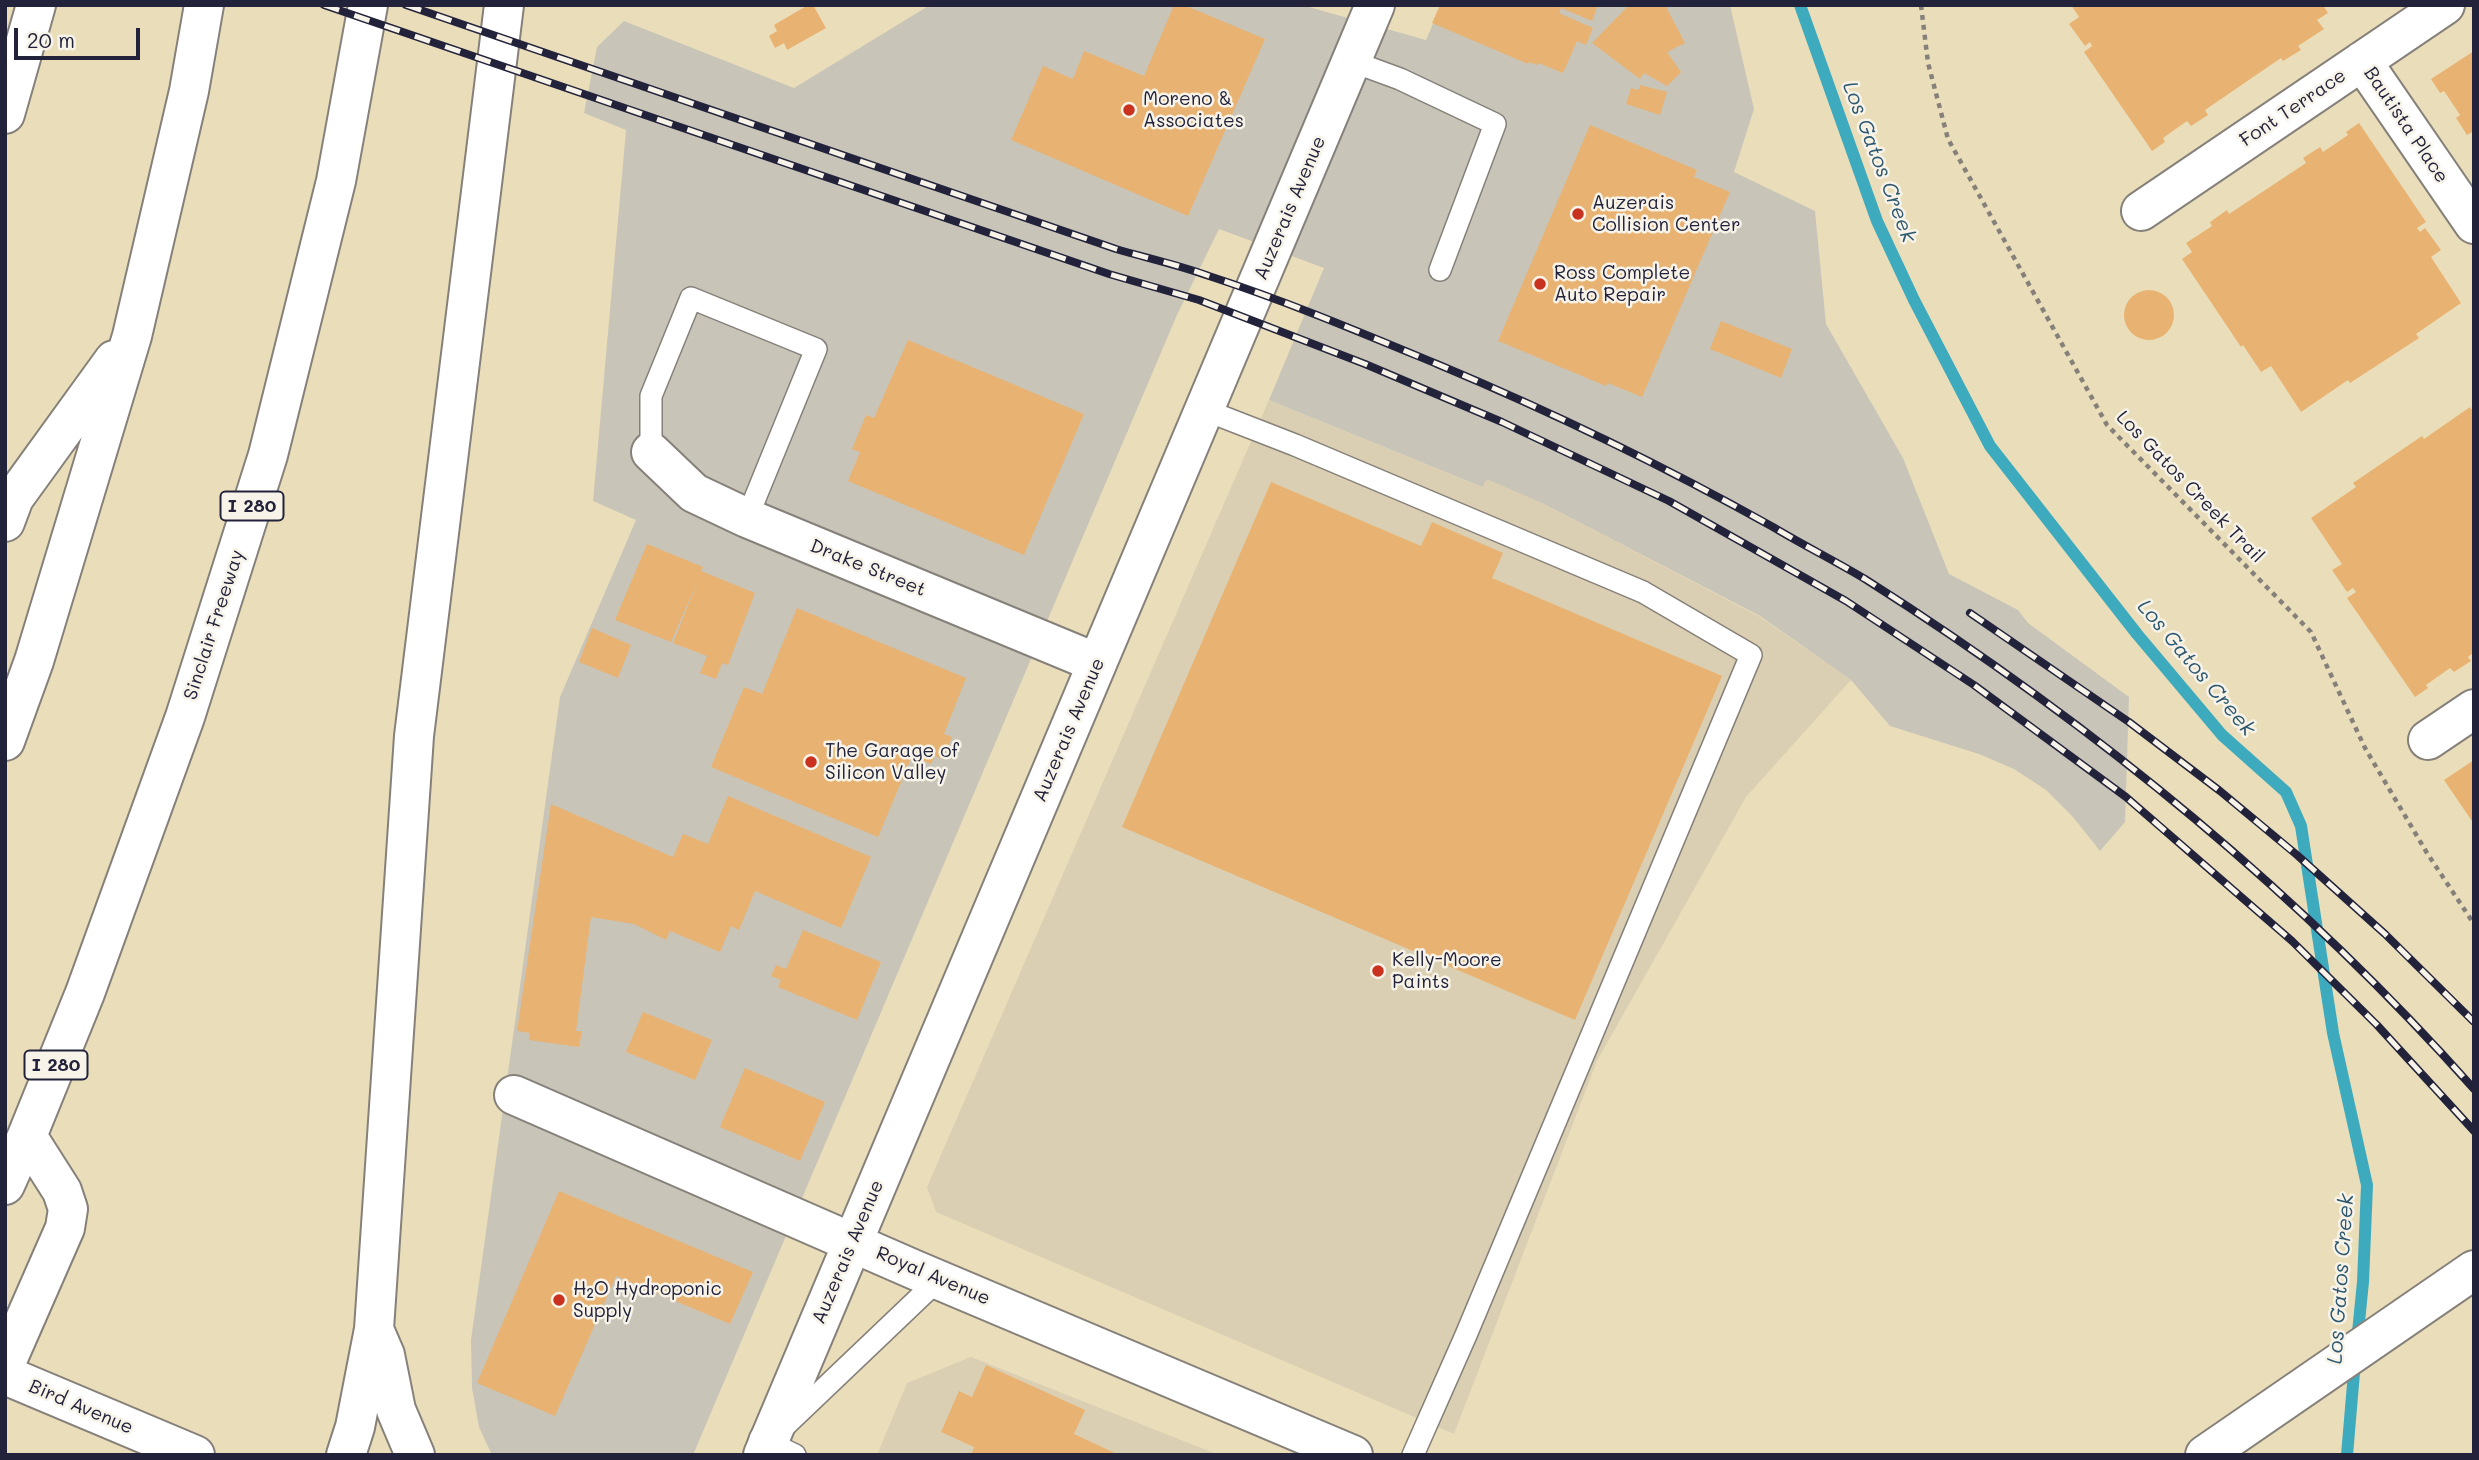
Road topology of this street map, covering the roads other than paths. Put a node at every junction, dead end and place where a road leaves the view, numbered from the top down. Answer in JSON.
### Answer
{"nodes":[{"id":1,"x":36,"y":5,"type":"edge"},
{"id":2,"x":204,"y":5,"type":"edge"},
{"id":3,"x":368,"y":5,"type":"edge"},
{"id":4,"x":504,"y":5,"type":"edge"},
{"id":5,"x":1375,"y":5,"type":"edge"},
{"id":6,"x":2445,"y":5,"type":"edge"},
{"id":7,"x":1351,"y":61,"type":"junction"},
{"id":8,"x":2362,"y":61,"type":"junction"},
{"id":9,"x":5,"y":114,"type":"edge"},
{"id":10,"x":2141,"y":211,"type":"dead end"},
{"id":11,"x":2474,"y":224,"type":"edge"},
{"id":12,"x":1440,"y":270,"type":"dead end"},
{"id":13,"x":132,"y":336,"type":"junction"},
{"id":14,"x":1205,"y":410,"type":"junction"},
{"id":15,"x":651,"y":452,"type":"joint"},
{"id":16,"x":747,"y":518,"type":"junction"},
{"id":17,"x":5,"y":522,"type":"edge"},
{"id":18,"x":1097,"y":663,"type":"junction"},
{"id":19,"x":2474,"y":709,"type":"edge"},
{"id":20,"x":2428,"y":740,"type":"dead end"},
{"id":21,"x":5,"y":741,"type":"edge"},
{"id":22,"x":514,"y":1095,"type":"dead end"},
{"id":23,"x":27,"y":1136,"type":"junction"},
{"id":24,"x":5,"y":1185,"type":"edge"},
{"id":25,"x":853,"y":1242,"type":"junction"},
{"id":26,"x":2474,"y":1270,"type":"edge"},
{"id":27,"x":939,"y":1279,"type":"junction"},
{"id":28,"x":374,"y":1329,"type":"junction"},
{"id":29,"x":5,"y":1365,"type":"edge"},
{"id":30,"x":5,"y":1375,"type":"edge"},
{"id":31,"x":775,"y":1452,"type":"edge"},
{"id":32,"x":195,"y":1455,"type":"edge"},
{"id":33,"x":346,"y":1455,"type":"edge"},
{"id":34,"x":415,"y":1455,"type":"edge"},
{"id":35,"x":1353,"y":1455,"type":"edge"},
{"id":36,"x":1413,"y":1455,"type":"edge"},
{"id":37,"x":2205,"y":1455,"type":"edge"}],
"edges":[{"from":1,"to":9,"type":"main road"},
{"from":2,"to":13,"type":"main road"},
{"from":3,"to":23,"type":"main road","name":"Sinclair Freeway","number":"I 280"},
{"from":4,"to":28,"type":"main road"},
{"from":5,"to":7,"type":"main road","name":"Auzerais Avenue"},
{"from":6,"to":8,"type":"main road","name":"Font Terrace"},
{"from":7,"to":12,"type":"lane"},
{"from":7,"to":14,"type":"main road","name":"Auzerais Avenue"},
{"from":8,"to":10,"type":"main road","name":"Font Terrace"},
{"from":8,"to":11,"type":"main road","name":"Bautista Place"},
{"from":13,"to":17,"type":"main road"},
{"from":13,"to":21,"type":"main road"},
{"from":14,"to":18,"type":"main road","name":"Auzerais Avenue"},
{"from":14,"to":36,"type":"lane"},
{"from":15,"to":16,"type":"main road","name":"Drake Street"},
{"from":15,"to":16,"type":"lane"},
{"from":16,"to":18,"type":"main road","name":"Drake Street"},
{"from":18,"to":25,"type":"main road","name":"Auzerais Avenue"},
{"from":19,"to":20,"type":"main road"},
{"from":22,"to":25,"type":"main road","name":"Royal Avenue"},
{"from":23,"to":24,"type":"main road","name":"Sinclair Freeway","number":"I 280"},
{"from":23,"to":29,"type":"main road"},
{"from":25,"to":27,"type":"main road","name":"Royal Avenue"},
{"from":25,"to":31,"type":"main road","name":"Auzerais Avenue"},
{"from":26,"to":37,"type":"main road"},
{"from":27,"to":31,"type":"lane"},
{"from":27,"to":35,"type":"main road","name":"Royal Avenue"},
{"from":28,"to":33,"type":"main road"},
{"from":28,"to":34,"type":"main road"},
{"from":30,"to":32,"type":"main road","name":"Bird Avenue"}]}
